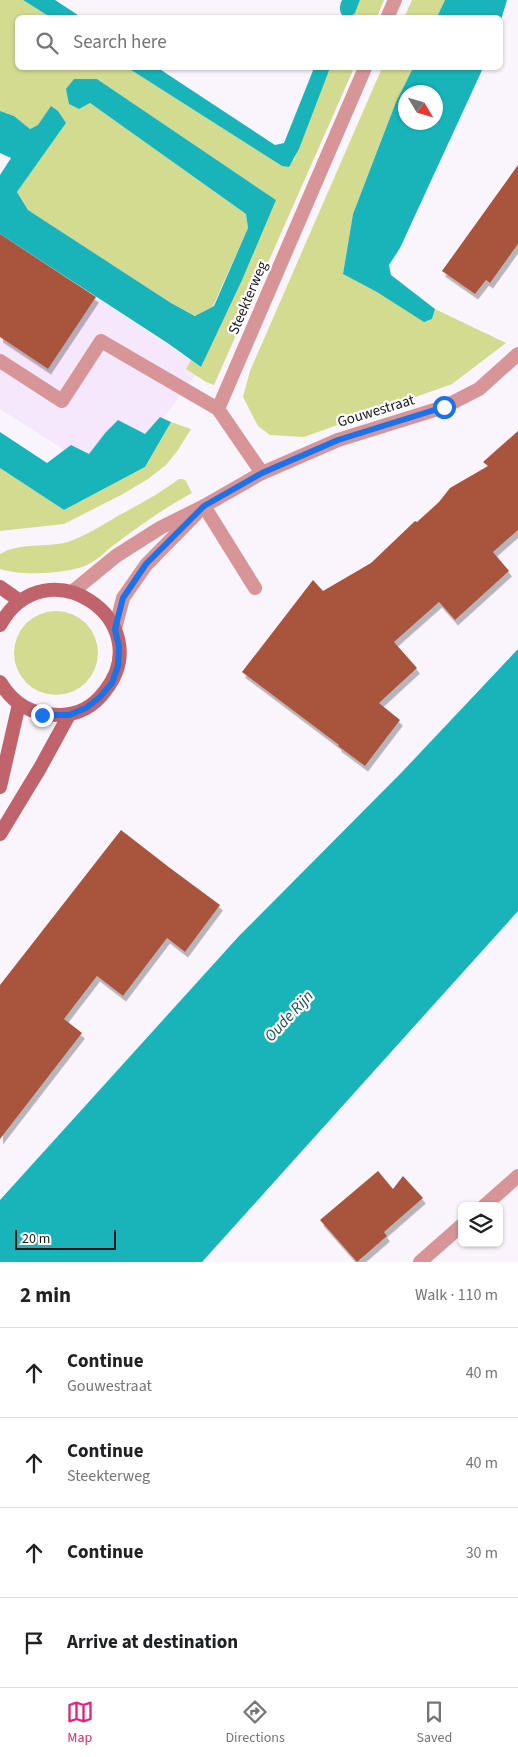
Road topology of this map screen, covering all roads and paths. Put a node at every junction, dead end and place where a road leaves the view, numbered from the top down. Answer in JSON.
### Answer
{"nodes":[{"id":1,"x":394,"y":0,"type":"edge"},
{"id":2,"x":388,"y":15,"type":"edge"},
{"id":3,"x":364,"y":70,"type":"edge"},
{"id":4,"x":518,"y":354,"type":"edge"},
{"id":5,"x":0,"y":361,"type":"edge"},
{"id":6,"x":218,"y":409,"type":"junction"},
{"id":7,"x":262,"y":473,"type":"junction"},
{"id":8,"x":204,"y":506,"type":"junction"},
{"id":9,"x":0,"y":587,"type":"edge"},
{"id":10,"x":255,"y":588,"type":"dead end"},
{"id":11,"x":72,"y":592,"type":"junction"},
{"id":12,"x":20,"y":601,"type":"junction"},
{"id":13,"x":0,"y":625,"type":"edge"},
{"id":14,"x":115,"y":629,"type":"junction"},
{"id":15,"x":0,"y":682,"type":"edge"},
{"id":16,"x":19,"y":704,"type":"junction"},
{"id":17,"x":69,"y":715,"type":"junction"},
{"id":18,"x":0,"y":787,"type":"edge"},
{"id":19,"x":0,"y":834,"type":"edge"},
{"id":20,"x":518,"y":1176,"type":"edge"},
{"id":21,"x":489,"y":1202,"type":"edge"},
{"id":22,"x":458,"y":1229,"type":"edge"},
{"id":23,"x":420,"y":1262,"type":"edge"}],
"edges":[{"from":1,"to":2,"type":"street"},
{"from":3,"to":6,"type":"street","name":"Steekterweg"},
{"from":4,"to":7,"type":"street","name":"Gouwestraat"},
{"from":5,"to":6,"type":"street"},
{"from":6,"to":7,"type":"street"},
{"from":7,"to":8,"type":"street"},
{"from":8,"to":10,"type":"street"},
{"from":8,"to":11,"type":"street"},
{"from":8,"to":14,"type":"street"},
{"from":9,"to":12,"type":"main road"},
{"from":11,"to":12,"type":"main road"},
{"from":11,"to":14,"type":"main road"},
{"from":12,"to":13,"type":"main road"},
{"from":14,"to":17,"type":"main road"},
{"from":15,"to":16,"type":"main road"},
{"from":16,"to":17,"type":"main road"},
{"from":16,"to":18,"type":"main road"},
{"from":17,"to":19,"type":"main road"},
{"from":20,"to":21,"type":"street"},
{"from":22,"to":23,"type":"street"}]}
